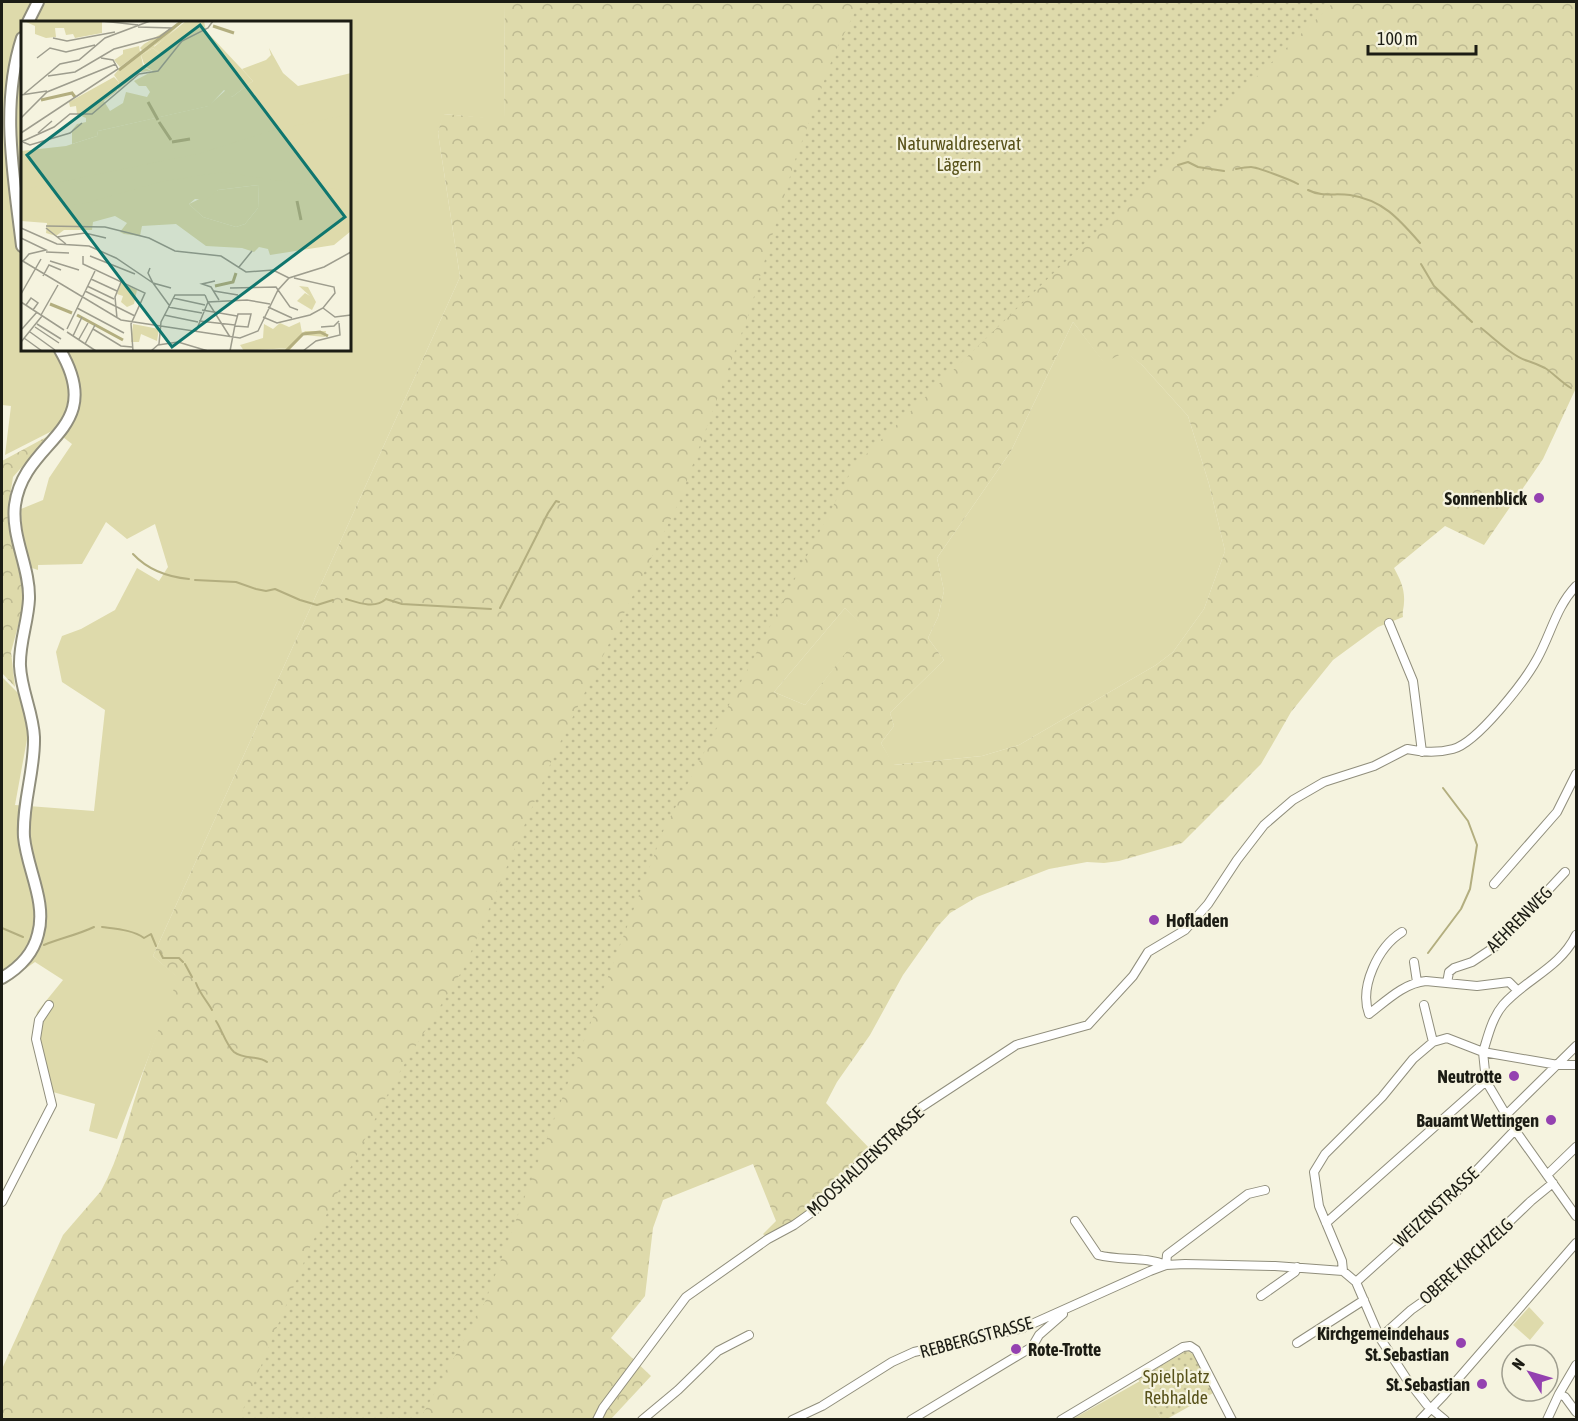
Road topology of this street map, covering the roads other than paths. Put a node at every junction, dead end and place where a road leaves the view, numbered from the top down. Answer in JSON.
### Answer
{"nodes":[{"id":1,"x":38,"y":2,"type":"edge"},
{"id":2,"x":28,"y":21,"type":"edge"},
{"id":3,"x":21,"y":42,"type":"edge"},
{"id":4,"x":21,"y":237,"type":"edge"},
{"id":5,"x":61,"y":351,"type":"edge"},
{"id":6,"x":1576,"y":586,"type":"edge"},
{"id":7,"x":1389,"y":623,"type":"dead end"},
{"id":8,"x":1422,"y":752,"type":"junction"},
{"id":9,"x":1576,"y":774,"type":"edge"},
{"id":10,"x":1565,"y":872,"type":"dead end"},
{"id":11,"x":1494,"y":884,"type":"dead end"},
{"id":12,"x":1402,"y":932,"type":"dead end"},
{"id":13,"x":1576,"y":935,"type":"edge"},
{"id":14,"x":1414,"y":962,"type":"dead end"},
{"id":15,"x":2,"y":978,"type":"edge"},
{"id":16,"x":1417,"y":982,"type":"junction"},
{"id":17,"x":1447,"y":983,"type":"junction"},
{"id":18,"x":1518,"y":991,"type":"junction"},
{"id":19,"x":49,"y":1005,"type":"dead end"},
{"id":20,"x":1424,"y":1005,"type":"dead end"},
{"id":21,"x":1433,"y":1042,"type":"junction"},
{"id":22,"x":1576,"y":1046,"type":"edge"},
{"id":23,"x":1483,"y":1052,"type":"junction"},
{"id":24,"x":1558,"y":1065,"type":"junction"},
{"id":25,"x":1576,"y":1065,"type":"edge"},
{"id":26,"x":1486,"y":1081,"type":"junction"},
{"id":27,"x":1506,"y":1115,"type":"junction"},
{"id":28,"x":1515,"y":1130,"type":"junction"},
{"id":29,"x":1576,"y":1147,"type":"edge"},
{"id":30,"x":1547,"y":1175,"type":"junction"},
{"id":31,"x":1553,"y":1184,"type":"junction"},
{"id":32,"x":1265,"y":1190,"type":"dead end"},
{"id":33,"x":2,"y":1202,"type":"edge"},
{"id":34,"x":1576,"y":1216,"type":"edge"},
{"id":35,"x":1075,"y":1221,"type":"dead end"},
{"id":36,"x":1326,"y":1223,"type":"junction"},
{"id":37,"x":1576,"y":1243,"type":"edge"},
{"id":38,"x":1166,"y":1265,"type":"junction"},
{"id":39,"x":1297,"y":1267,"type":"junction"},
{"id":40,"x":1343,"y":1272,"type":"junction"},
{"id":41,"x":1356,"y":1282,"type":"junction"},
{"id":42,"x":1261,"y":1296,"type":"dead end"},
{"id":43,"x":1364,"y":1300,"type":"junction"},
{"id":44,"x":1062,"y":1311,"type":"junction"},
{"id":45,"x":749,"y":1335,"type":"dead end"},
{"id":46,"x":1380,"y":1338,"type":"junction"},
{"id":47,"x":1297,"y":1343,"type":"dead end"},
{"id":48,"x":1576,"y":1365,"type":"edge"},
{"id":49,"x":1560,"y":1392,"type":"edge"},
{"id":50,"x":1560,"y":1394,"type":"edge"},
{"id":51,"x":1555,"y":1403,"type":"edge"},
{"id":52,"x":1431,"y":1408,"type":"junction"},
{"id":53,"x":1576,"y":1412,"type":"edge"},
{"id":54,"x":597,"y":1419,"type":"edge"},
{"id":55,"x":642,"y":1419,"type":"edge"},
{"id":56,"x":792,"y":1419,"type":"edge"},
{"id":57,"x":910,"y":1419,"type":"edge"},
{"id":58,"x":1061,"y":1419,"type":"edge"},
{"id":59,"x":1232,"y":1419,"type":"edge"},
{"id":60,"x":1420,"y":1419,"type":"edge"},
{"id":61,"x":1444,"y":1419,"type":"edge"},
{"id":62,"x":1547,"y":1419,"type":"edge"}],
"edges":[{"from":1,"to":2,"type":"main road"},
{"from":3,"to":4,"type":"main road"},
{"from":5,"to":15,"type":"main road"},
{"from":6,"to":8,"type":"street","name":"MOOSHALDENSTRASSE"},
{"from":7,"to":8,"type":"street"},
{"from":8,"to":54,"type":"street","name":"MOOSHALDENSTRASSE"},
{"from":9,"to":11,"type":"street"},
{"from":10,"to":17,"type":"street","name":"AEHRENWEG"},
{"from":12,"to":16,"type":"street"},
{"from":13,"to":18,"type":"street"},
{"from":14,"to":16,"type":"street"},
{"from":16,"to":17,"type":"street"},
{"from":17,"to":18,"type":"street"},
{"from":18,"to":23,"type":"street"},
{"from":19,"to":33,"type":"street"},
{"from":20,"to":21,"type":"street"},
{"from":21,"to":23,"type":"street"},
{"from":21,"to":36,"type":"street"},
{"from":22,"to":24,"type":"street"},
{"from":23,"to":24,"type":"street"},
{"from":23,"to":26,"type":"street"},
{"from":24,"to":25,"type":"street"},
{"from":24,"to":27,"type":"street"},
{"from":26,"to":27,"type":"street"},
{"from":26,"to":36,"type":"street"},
{"from":27,"to":28,"type":"street"},
{"from":28,"to":30,"type":"street"},
{"from":28,"to":41,"type":"street","name":"WEIZENSTRASSE"},
{"from":29,"to":30,"type":"street"},
{"from":30,"to":31,"type":"street"},
{"from":31,"to":34,"type":"street"},
{"from":31,"to":46,"type":"street","name":"OBERE KIRCHZELG"},
{"from":32,"to":38,"type":"street"},
{"from":35,"to":38,"type":"street","name":"REBBERGSTRASSE"},
{"from":36,"to":40,"type":"street"},
{"from":37,"to":52,"type":"street"},
{"from":38,"to":39,"type":"street","name":"REBBERGSTRASSE"},
{"from":38,"to":44,"type":"street","name":"REBBERGSTRASSE"},
{"from":39,"to":40,"type":"street","name":"REBBERGSTRASSE"},
{"from":39,"to":42,"type":"street"},
{"from":40,"to":41,"type":"street"},
{"from":41,"to":43,"type":"street"},
{"from":43,"to":46,"type":"street"},
{"from":43,"to":47,"type":"street"},
{"from":44,"to":56,"type":"street","name":"REBBERGSTRASSE"},
{"from":44,"to":57,"type":"street"},
{"from":45,"to":55,"type":"street"},
{"from":46,"to":52,"type":"street"},
{"from":48,"to":49,"type":"street"},
{"from":50,"to":53,"type":"street"},
{"from":51,"to":62,"type":"street"},
{"from":52,"to":60,"type":"street"},
{"from":52,"to":61,"type":"street"},
{"from":58,"to":59,"type":"street"}]}
